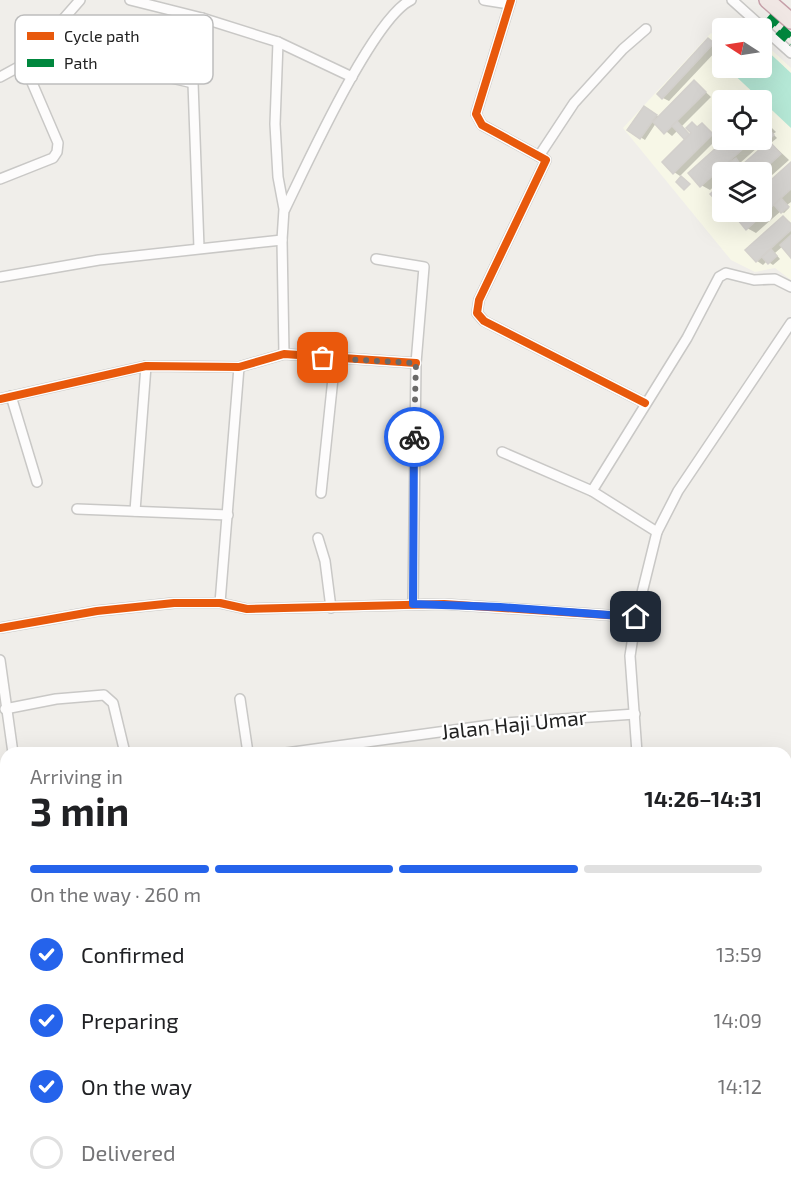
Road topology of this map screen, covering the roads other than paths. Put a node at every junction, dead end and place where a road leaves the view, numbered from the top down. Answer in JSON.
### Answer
{"nodes":[{"id":1,"x":80,"y":0,"type":"edge"},
{"id":2,"x":130,"y":0,"type":"edge"},
{"id":3,"x":411,"y":0,"type":"edge"},
{"id":4,"x":484,"y":0,"type":"edge"},
{"id":5,"x":732,"y":0,"type":"edge"},
{"id":6,"x":767,"y":0,"type":"edge"},
{"id":7,"x":510,"y":2,"type":"edge"},
{"id":8,"x":67,"y":15,"type":"edge"},
{"id":9,"x":190,"y":15,"type":"edge"},
{"id":10,"x":213,"y":21,"type":"edge"},
{"id":11,"x":791,"y":21,"type":"edge"},
{"id":12,"x":646,"y":29,"type":"dead end"},
{"id":13,"x":278,"y":42,"type":"junction"},
{"id":14,"x":791,"y":53,"type":"edge"},
{"id":15,"x":15,"y":69,"type":"edge"},
{"id":16,"x":0,"y":77,"type":"edge"},
{"id":17,"x":352,"y":77,"type":"junction"},
{"id":18,"x":33,"y":84,"type":"edge"},
{"id":19,"x":193,"y":84,"type":"edge"},
{"id":20,"x":539,"y":156,"type":"junction"},
{"id":21,"x":0,"y":179,"type":"edge"},
{"id":22,"x":284,"y":209,"type":"junction"},
{"id":23,"x":282,"y":240,"type":"junction"},
{"id":24,"x":199,"y":248,"type":"junction"},
{"id":25,"x":376,"y":259,"type":"dead end"},
{"id":26,"x":0,"y":277,"type":"edge"},
{"id":27,"x":791,"y":287,"type":"edge"},
{"id":28,"x":791,"y":323,"type":"edge"},
{"id":29,"x":284,"y":354,"type":"junction"},
{"id":30,"x":335,"y":359,"type":"junction"},
{"id":31,"x":416,"y":363,"type":"junction"},
{"id":32,"x":146,"y":366,"type":"junction"},
{"id":33,"x":239,"y":367,"type":"junction"},
{"id":34,"x":11,"y":396,"type":"junction"},
{"id":35,"x":0,"y":399,"type":"edge"},
{"id":36,"x":645,"y":403,"type":"junction"},
{"id":37,"x":502,"y":452,"type":"dead end"},
{"id":38,"x":37,"y":482,"type":"dead end"},
{"id":39,"x":592,"y":491,"type":"junction"},
{"id":40,"x":321,"y":493,"type":"dead end"},
{"id":41,"x":77,"y":509,"type":"dead end"},
{"id":42,"x":135,"y":512,"type":"junction"},
{"id":43,"x":228,"y":515,"type":"junction"},
{"id":44,"x":657,"y":532,"type":"junction"},
{"id":45,"x":318,"y":538,"type":"dead end"},
{"id":46,"x":220,"y":603,"type":"junction"},
{"id":47,"x":413,"y":604,"type":"junction"},
{"id":48,"x":331,"y":608,"type":"junction"},
{"id":49,"x":636,"y":617,"type":"junction"},
{"id":50,"x":0,"y":628,"type":"edge"},
{"id":51,"x":0,"y":660,"type":"edge"},
{"id":52,"x":240,"y":699,"type":"dead end"},
{"id":53,"x":5,"y":709,"type":"junction"},
{"id":54,"x":635,"y":714,"type":"junction"},
{"id":55,"x":12,"y":747,"type":"edge"},
{"id":56,"x":124,"y":747,"type":"edge"},
{"id":57,"x":247,"y":747,"type":"edge"},
{"id":58,"x":330,"y":747,"type":"edge"},
{"id":59,"x":637,"y":747,"type":"edge"}],
"edges":[{"from":1,"to":8,"type":"street"},
{"from":2,"to":9,"type":"street"},
{"from":3,"to":17,"type":"street"},
{"from":4,"to":7,"type":"street"},
{"from":5,"to":14,"type":"street"},
{"from":6,"to":11,"type":"highway"},
{"from":7,"to":20,"type":"street"},
{"from":10,"to":13,"type":"street"},
{"from":12,"to":20,"type":"street"},
{"from":13,"to":17,"type":"street"},
{"from":13,"to":22,"type":"street"},
{"from":15,"to":16,"type":"street"},
{"from":17,"to":22,"type":"street"},
{"from":18,"to":21,"type":"street"},
{"from":19,"to":24,"type":"street"},
{"from":20,"to":36,"type":"street"},
{"from":22,"to":23,"type":"street"},
{"from":23,"to":24,"type":"street"},
{"from":23,"to":29,"type":"street"},
{"from":24,"to":26,"type":"street"},
{"from":25,"to":31,"type":"street"},
{"from":27,"to":36,"type":"street"},
{"from":28,"to":44,"type":"street"},
{"from":29,"to":30,"type":"street"},
{"from":29,"to":33,"type":"street"},
{"from":30,"to":31,"type":"street"},
{"from":30,"to":40,"type":"street"},
{"from":31,"to":47,"type":"street"},
{"from":32,"to":33,"type":"street"},
{"from":32,"to":34,"type":"street"},
{"from":32,"to":42,"type":"street"},
{"from":33,"to":43,"type":"street"},
{"from":34,"to":35,"type":"street"},
{"from":34,"to":38,"type":"street"},
{"from":36,"to":39,"type":"street"},
{"from":37,"to":39,"type":"street"},
{"from":39,"to":44,"type":"street"},
{"from":41,"to":42,"type":"street"},
{"from":42,"to":43,"type":"street"},
{"from":43,"to":46,"type":"street"},
{"from":44,"to":49,"type":"street"},
{"from":45,"to":48,"type":"street"},
{"from":46,"to":48,"type":"street"},
{"from":46,"to":50,"type":"street"},
{"from":47,"to":48,"type":"street"},
{"from":47,"to":49,"type":"street"},
{"from":49,"to":54,"type":"street"},
{"from":51,"to":53,"type":"street"},
{"from":52,"to":57,"type":"street"},
{"from":53,"to":55,"type":"street"},
{"from":53,"to":56,"type":"street"},
{"from":54,"to":58,"type":"street","name":"Jalan Haji Umar"},
{"from":54,"to":59,"type":"street"}]}
